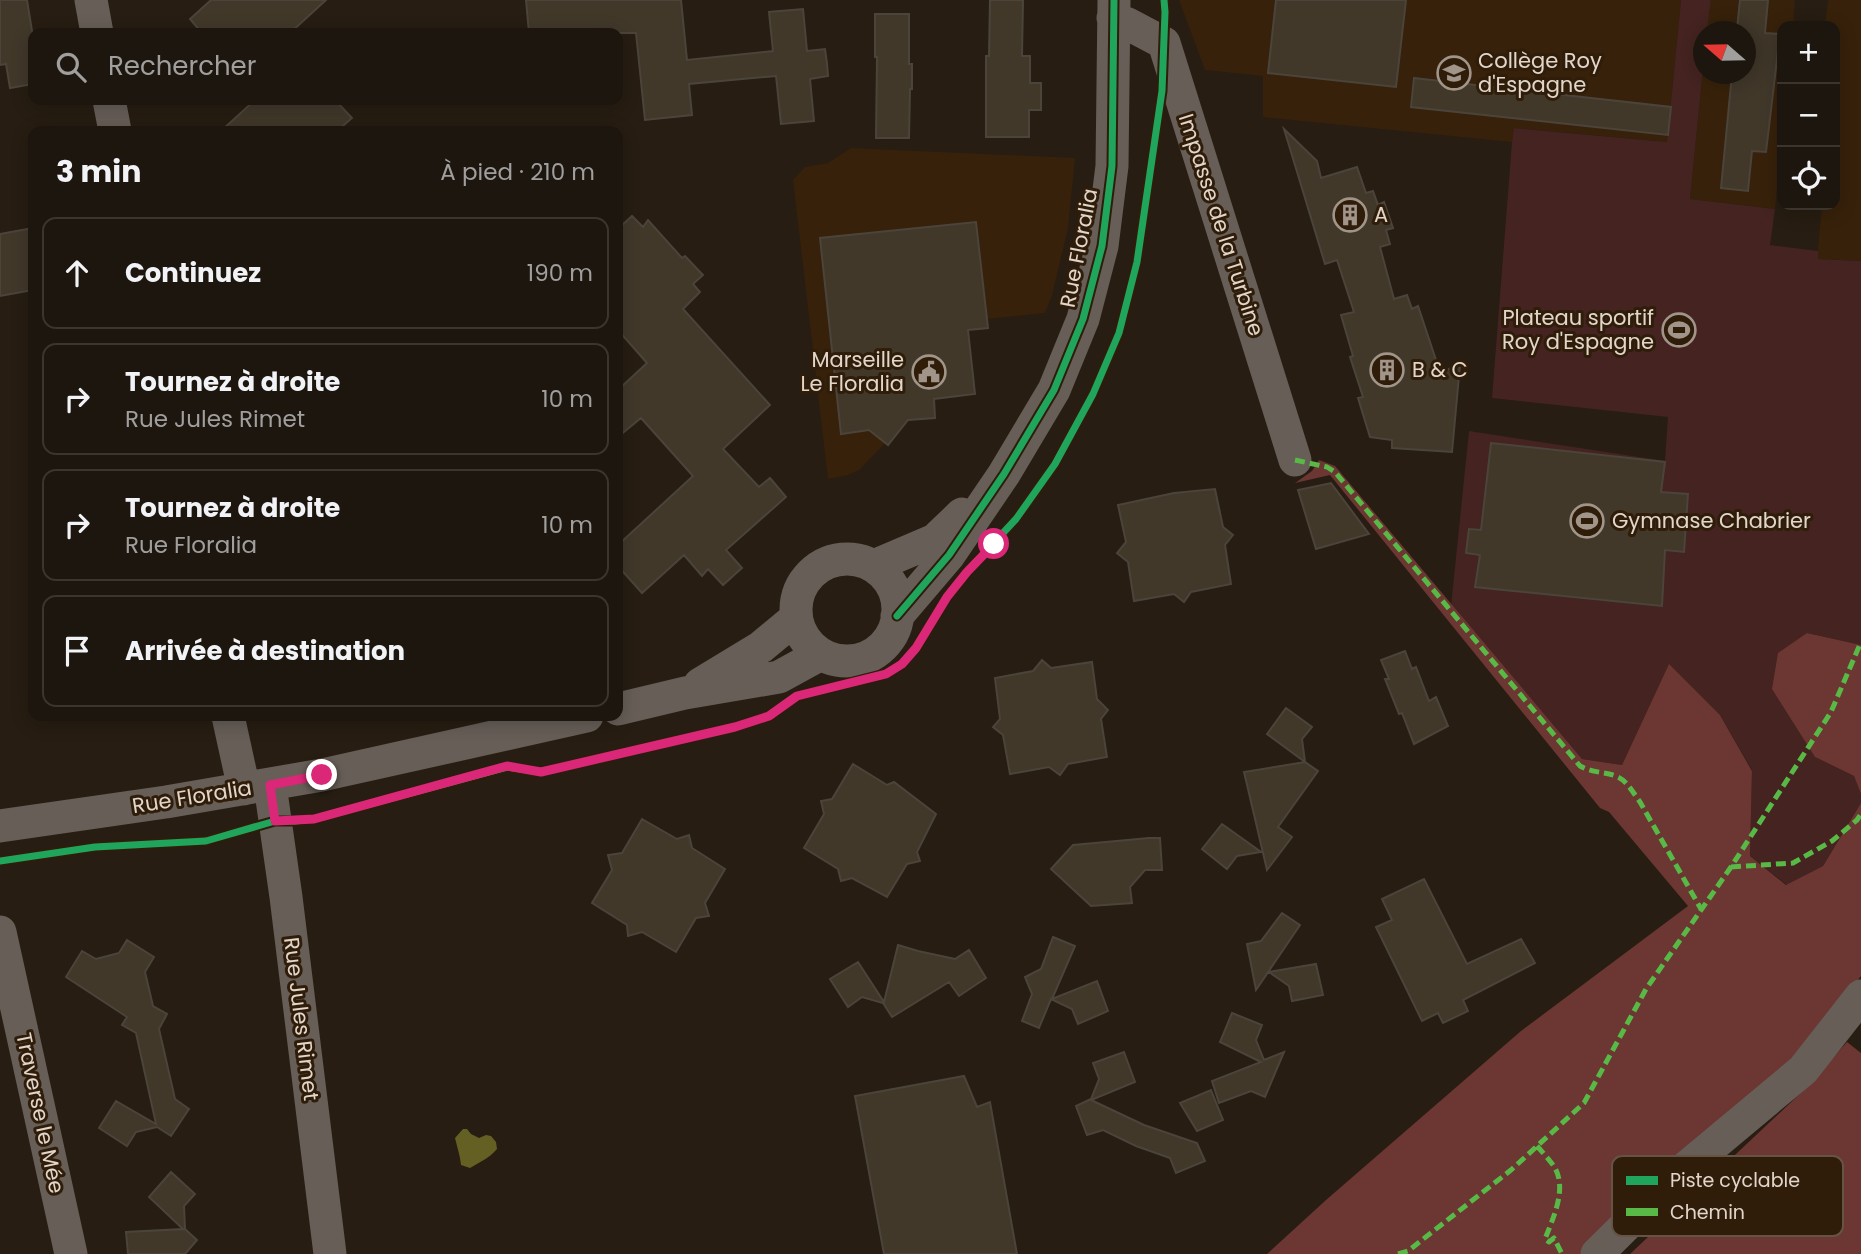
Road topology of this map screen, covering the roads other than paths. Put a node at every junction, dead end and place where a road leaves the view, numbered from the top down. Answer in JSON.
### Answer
{"nodes":[{"id":1,"x":91,"y":0,"type":"edge"},
{"id":2,"x":1114,"y":9,"type":"edge"},
{"id":3,"x":96,"y":28,"type":"edge"},
{"id":4,"x":110,"y":105,"type":"edge"},
{"id":5,"x":114,"y":126,"type":"edge"},
{"id":6,"x":1296,"y":460,"type":"dead end"},
{"id":7,"x":1004,"y":474,"type":"junction"},
{"id":8,"x":874,"y":566,"type":"junction"},
{"id":9,"x":897,"y":616,"type":"junction"},
{"id":10,"x":796,"y":618,"type":"junction"},
{"id":11,"x":821,"y":654,"type":"junction"},
{"id":12,"x":685,"y":693,"type":"junction"},
{"id":13,"x":623,"y":708,"type":"edge"},
{"id":14,"x":230,"y":721,"type":"edge"},
{"id":15,"x":565,"y":721,"type":"edge"},
{"id":16,"x":257,"y":787,"type":"junction"},
{"id":17,"x":0,"y":826,"type":"edge"},
{"id":18,"x":0,"y":932,"type":"edge"},
{"id":19,"x":1861,"y":996,"type":"edge"},
{"id":20,"x":1698,"y":1156,"type":"edge"},
{"id":21,"x":1615,"y":1236,"type":"edge"},
{"id":22,"x":71,"y":1254,"type":"edge"},
{"id":23,"x":330,"y":1254,"type":"edge"},
{"id":24,"x":1597,"y":1254,"type":"edge"}],
"edges":[{"from":1,"to":3,"type":"street"},
{"from":2,"to":6,"type":"street","name":"Impasse de la Turbine"},
{"from":2,"to":7,"type":"street","name":"Rue Floralia"},
{"from":4,"to":5,"type":"street"},
{"from":7,"to":8,"type":"street","name":"Rue Floralia"},
{"from":7,"to":9,"type":"street","name":"Rue Floralia"},
{"from":8,"to":9,"type":"street"},
{"from":8,"to":10,"type":"street"},
{"from":9,"to":11,"type":"street"},
{"from":10,"to":11,"type":"street"},
{"from":10,"to":12,"type":"street"},
{"from":11,"to":12,"type":"street"},
{"from":12,"to":13,"type":"street"},
{"from":14,"to":16,"type":"street","name":"Rue Jules Rimet"},
{"from":15,"to":16,"type":"street","name":"Rue Floralia"},
{"from":16,"to":17,"type":"street","name":"Rue Floralia"},
{"from":16,"to":23,"type":"street","name":"Rue Jules Rimet"},
{"from":18,"to":22,"type":"street","name":"Traverse le Mée"},
{"from":19,"to":20,"type":"street"},
{"from":21,"to":24,"type":"street"}]}
